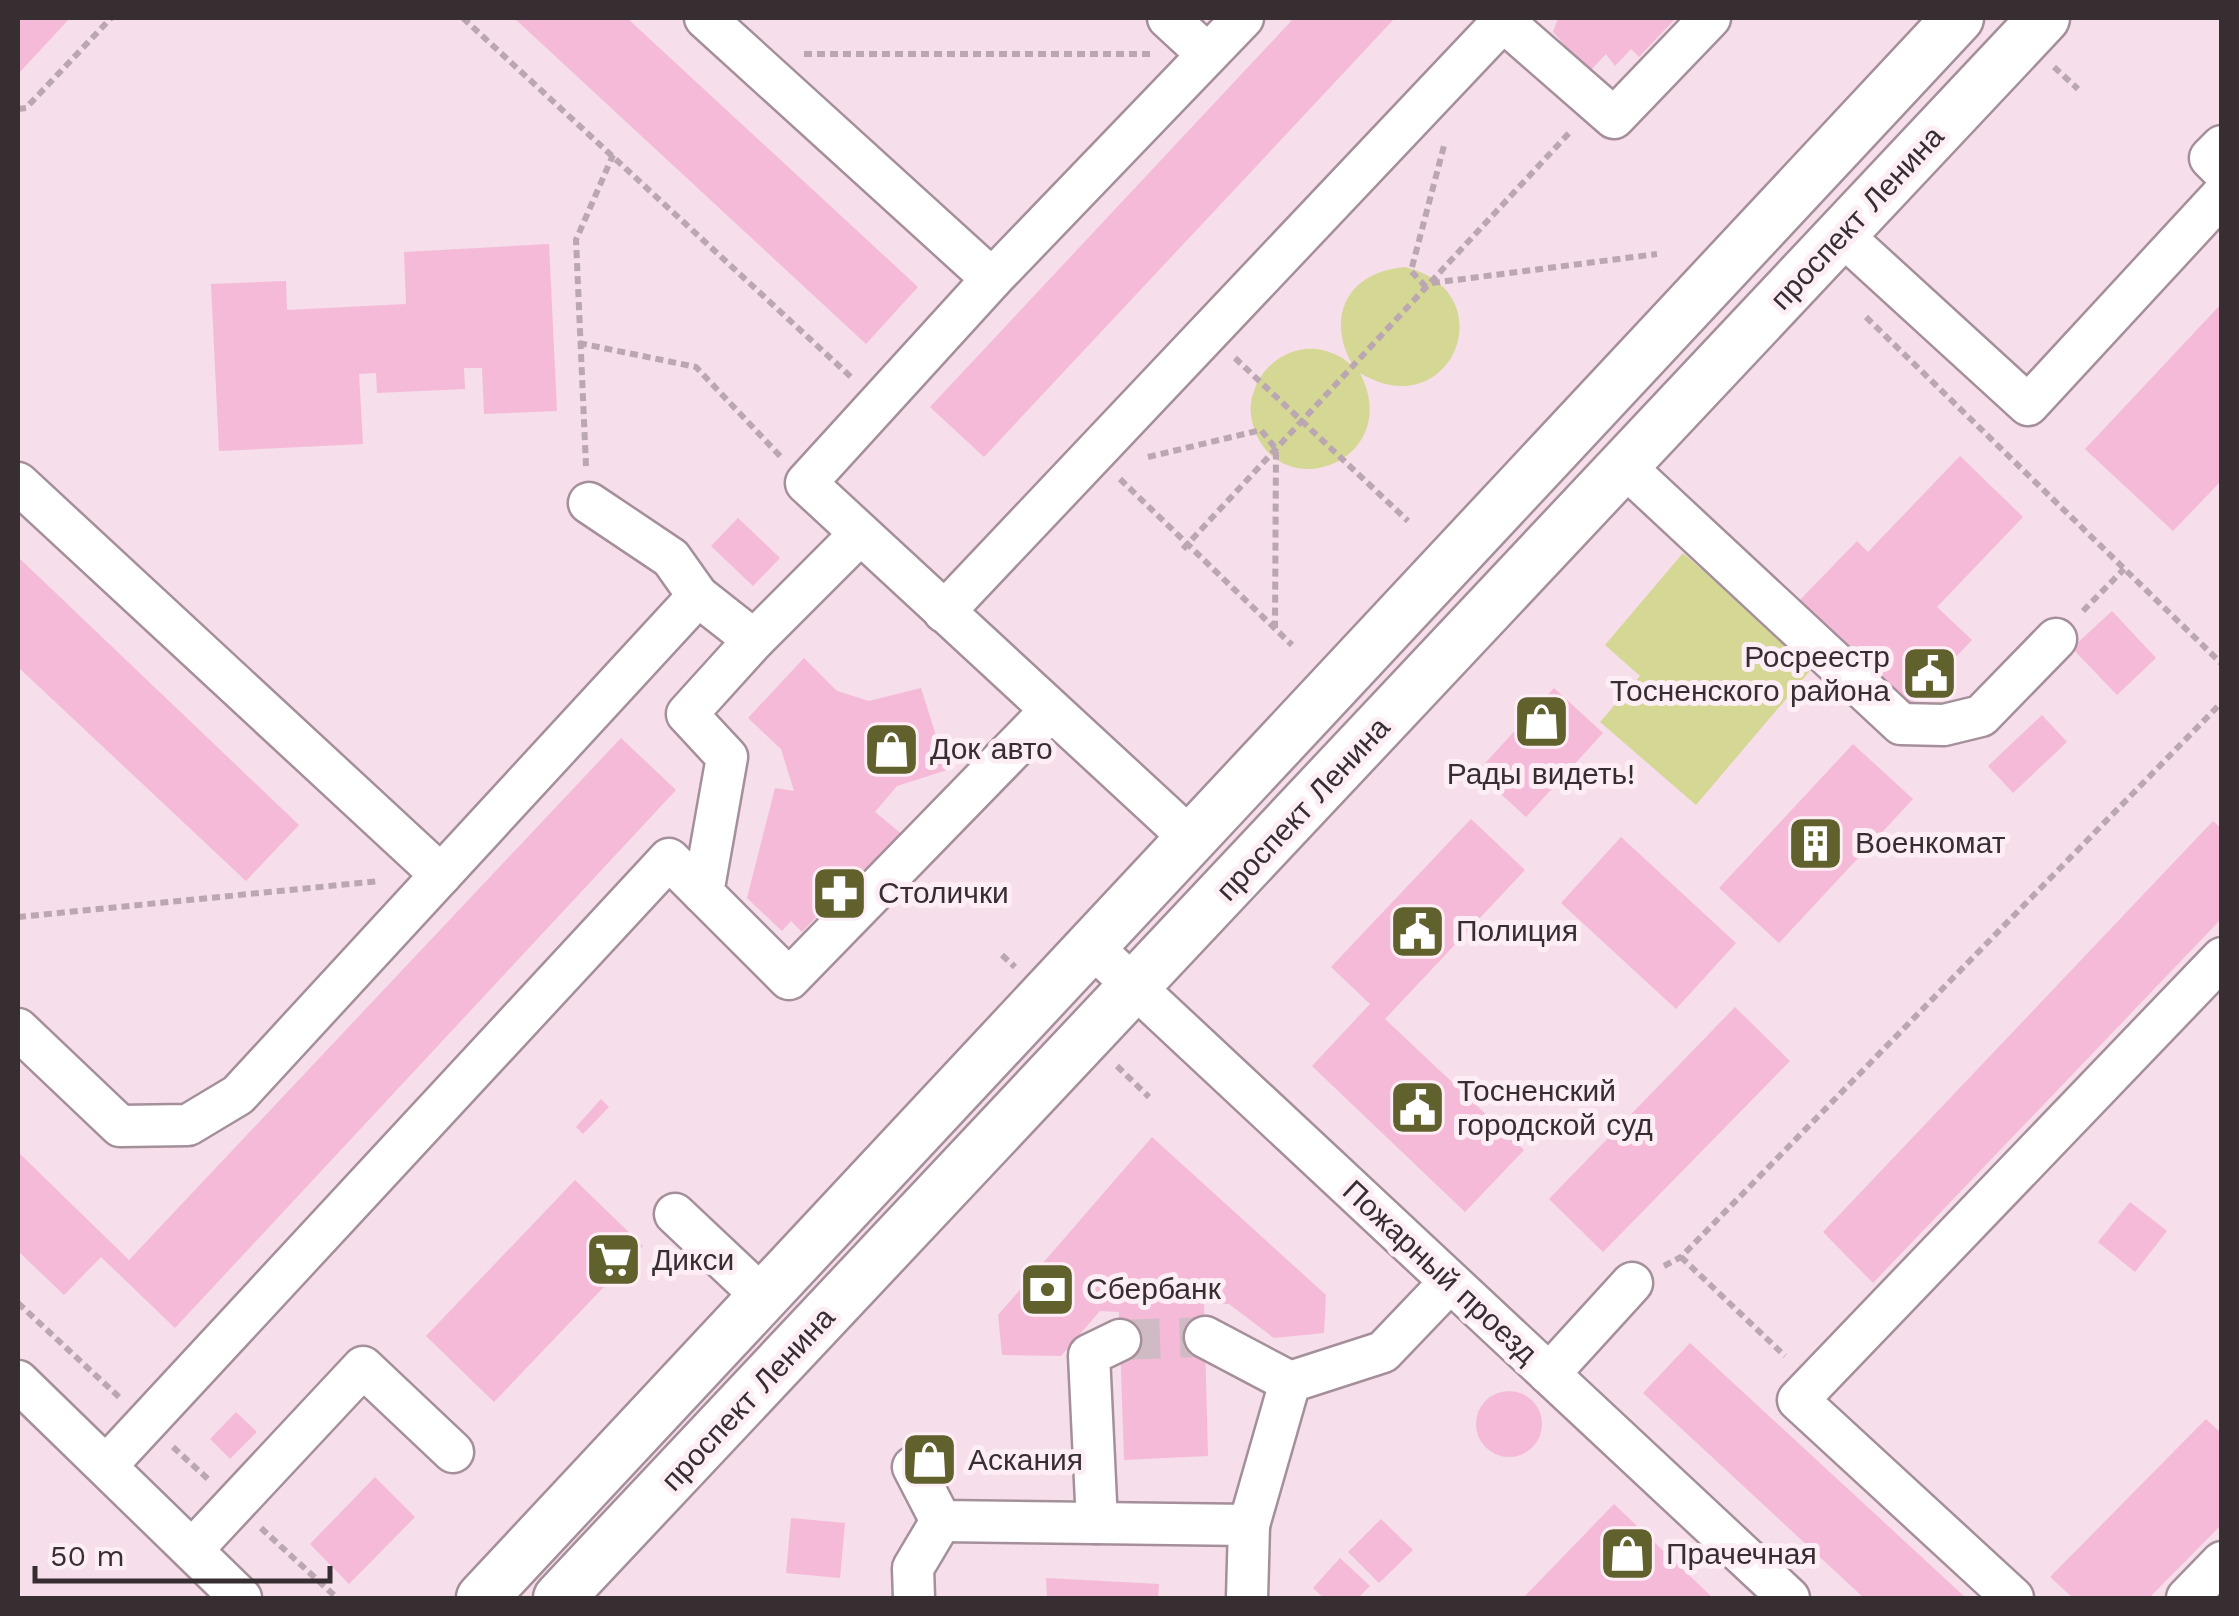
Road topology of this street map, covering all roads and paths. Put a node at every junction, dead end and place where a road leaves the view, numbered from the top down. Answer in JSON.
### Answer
{"nodes":[{"id":1,"x":111,"y":18,"type":"edge"},
{"id":2,"x":463,"y":18,"type":"edge"},
{"id":3,"x":705,"y":18,"type":"edge"},
{"id":4,"x":1168,"y":18,"type":"edge"},
{"id":5,"x":1243,"y":18,"type":"edge"},
{"id":6,"x":1710,"y":18,"type":"edge"},
{"id":7,"x":1958,"y":18,"type":"edge"},
{"id":8,"x":2044,"y":18,"type":"edge"},
{"id":9,"x":1503,"y":20,"type":"edge"},
{"id":10,"x":746,"y":54,"type":"junction"},
{"id":11,"x":1207,"y":54,"type":"junction"},
{"id":12,"x":2053,"y":66,"type":"dead end"},
{"id":13,"x":2078,"y":89,"type":"dead end"},
{"id":14,"x":1428,"y":101,"type":"junction"},
{"id":15,"x":1597,"y":104,"type":"junction"},
{"id":16,"x":18,"y":109,"type":"edge"},
{"id":17,"x":2222,"y":146,"type":"edge"},
{"id":18,"x":613,"y":155,"type":"junction"},
{"id":19,"x":2222,"y":170,"type":"edge"},
{"id":20,"x":2222,"y":195,"type":"edge"},
{"id":21,"x":1842,"y":234,"type":"junction"},
{"id":22,"x":1656,"y":254,"type":"dead end"},
{"id":23,"x":992,"y":279,"type":"junction"},
{"id":24,"x":1429,"y":285,"type":"junction"},
{"id":25,"x":1866,"y":317,"type":"dead end"},
{"id":26,"x":1208,"y":333,"type":"junction"},
{"id":27,"x":579,"y":343,"type":"junction"},
{"id":28,"x":879,"y":404,"type":"junction"},
{"id":29,"x":1302,"y":421,"type":"junction"},
{"id":30,"x":1276,"y":449,"type":"junction"},
{"id":31,"x":1101,"y":460,"type":"junction"},
{"id":32,"x":1624,"y":466,"type":"junction"},
{"id":33,"x":18,"y":483,"type":"edge"},
{"id":34,"x":806,"y":483,"type":"junction"},
{"id":35,"x":589,"y":503,"type":"joint"},
{"id":36,"x":1408,"y":521,"type":"dead end"},
{"id":37,"x":860,"y":534,"type":"junction"},
{"id":38,"x":1185,"y":547,"type":"junction"},
{"id":39,"x":2124,"y":569,"type":"junction"},
{"id":40,"x":698,"y":596,"type":"junction"},
{"id":41,"x":944,"y":612,"type":"junction"},
{"id":42,"x":1274,"y":628,"type":"junction"},
{"id":43,"x":2056,"y":638,"type":"joint"},
{"id":44,"x":754,"y":640,"type":"junction"},
{"id":45,"x":1292,"y":645,"type":"dead end"},
{"id":46,"x":2222,"y":664,"type":"edge"},
{"id":47,"x":2222,"y":702,"type":"edge"},
{"id":48,"x":1051,"y":710,"type":"junction"},
{"id":49,"x":1190,"y":838,"type":"junction"},
{"id":50,"x":441,"y":875,"type":"junction"},
{"id":51,"x":702,"y":894,"type":"junction"},
{"id":52,"x":18,"y":916,"type":"edge"},
{"id":53,"x":1090,"y":945,"type":"junction"},
{"id":54,"x":2222,"y":958,"type":"edge"},
{"id":55,"x":1135,"y":988,"type":"junction"},
{"id":56,"x":18,"y":1029,"type":"edge"},
{"id":57,"x":1109,"y":1058,"type":"dead end"},
{"id":58,"x":1149,"y":1097,"type":"dead end"},
{"id":59,"x":676,"y":1214,"type":"dead end"},
{"id":60,"x":1680,"y":1258,"type":"junction"},
{"id":61,"x":1450,"y":1282,"type":"junction"},
{"id":62,"x":1632,"y":1283,"type":"joint"},
{"id":63,"x":762,"y":1296,"type":"junction"},
{"id":64,"x":1205,"y":1337,"type":"tunnel mouth"},
{"id":65,"x":1120,"y":1340,"type":"tunnel mouth"},
{"id":66,"x":1549,"y":1374,"type":"junction"},
{"id":67,"x":18,"y":1381,"type":"edge"},
{"id":68,"x":1290,"y":1382,"type":"junction"},
{"id":69,"x":1814,"y":1383,"type":"junction"},
{"id":70,"x":453,"y":1452,"type":"dead end"},
{"id":71,"x":106,"y":1465,"type":"junction"},
{"id":72,"x":913,"y":1467,"type":"dead end"},
{"id":73,"x":941,"y":1522,"type":"junction"},
{"id":74,"x":1098,"y":1523,"type":"junction"},
{"id":75,"x":1249,"y":1526,"type":"junction"},
{"id":76,"x":192,"y":1550,"type":"junction"},
{"id":77,"x":2222,"y":1562,"type":"edge"},
{"id":78,"x":241,"y":1598,"type":"edge"},
{"id":79,"x":482,"y":1598,"type":"edge"},
{"id":80,"x":560,"y":1598,"type":"edge"},
{"id":81,"x":914,"y":1598,"type":"edge"},
{"id":82,"x":1247,"y":1598,"type":"edge"},
{"id":83,"x":1789,"y":1598,"type":"edge"},
{"id":84,"x":2013,"y":1598,"type":"edge"},
{"id":85,"x":2187,"y":1598,"type":"edge"}],
"edges":[{"from":1,"to":16,"type":"path"},
{"from":2,"to":18,"type":"path"},
{"from":3,"to":10,"type":"street"},
{"from":4,"to":11,"type":"street"},
{"from":5,"to":11,"type":"street"},
{"from":6,"to":15,"type":"street"},
{"from":7,"to":49,"type":"main road","name":"проспект Ленина"},
{"from":8,"to":21,"type":"main road","name":"проспект Ленина"},
{"from":9,"to":14,"type":"street"},
{"from":9,"to":15,"type":"street"},
{"from":10,"to":11,"type":"path"},
{"from":10,"to":23,"type":"street"},
{"from":11,"to":23,"type":"street"},
{"from":12,"to":13,"type":"path"},
{"from":14,"to":24,"type":"path"},
{"from":14,"to":26,"type":"street"},
{"from":15,"to":24,"type":"path"},
{"from":17,"to":19,"type":"street"},
{"from":18,"to":27,"type":"path"},
{"from":18,"to":28,"type":"path"},
{"from":20,"to":21,"type":"street"},
{"from":21,"to":32,"type":"main road","name":"проспект Ленина"},
{"from":22,"to":24,"type":"path"},
{"from":23,"to":28,"type":"street"},
{"from":24,"to":29,"type":"path"},
{"from":25,"to":39,"type":"path"},
{"from":26,"to":29,"type":"path"},
{"from":26,"to":31,"type":"street"},
{"from":27,"to":34,"type":"path"},
{"from":27,"to":35,"type":"path"},
{"from":28,"to":34,"type":"street"},
{"from":29,"to":30,"type":"path"},
{"from":29,"to":36,"type":"path"},
{"from":30,"to":31,"type":"path"},
{"from":30,"to":38,"type":"path"},
{"from":30,"to":42,"type":"path"},
{"from":31,"to":38,"type":"path"},
{"from":31,"to":41,"type":"street"},
{"from":32,"to":43,"type":"street"},
{"from":32,"to":55,"type":"main road","name":"проспект Ленина"},
{"from":33,"to":50,"type":"street"},
{"from":34,"to":37,"type":"street"},
{"from":35,"to":40,"type":"street"},
{"from":37,"to":41,"type":"street"},
{"from":37,"to":44,"type":"street"},
{"from":38,"to":42,"type":"path"},
{"from":39,"to":43,"type":"path"},
{"from":39,"to":46,"type":"path"},
{"from":40,"to":44,"type":"street"},
{"from":40,"to":50,"type":"street"},
{"from":41,"to":48,"type":"street"},
{"from":42,"to":45,"type":"path"},
{"from":44,"to":51,"type":"street"},
{"from":47,"to":60,"type":"path"},
{"from":48,"to":49,"type":"street"},
{"from":48,"to":51,"type":"street"},
{"from":49,"to":53,"type":"main road","name":"проспект Ленина"},
{"from":50,"to":52,"type":"path"},
{"from":50,"to":56,"type":"street"},
{"from":51,"to":71,"type":"street"},
{"from":53,"to":55,"type":"street","name":"Пожарный проезд"},
{"from":53,"to":63,"type":"main road","name":"проспект Ленина"},
{"from":54,"to":69,"type":"street"},
{"from":55,"to":61,"type":"street","name":"Пожарный проезд"},
{"from":55,"to":80,"type":"main road","name":"проспект Ленина"},
{"from":57,"to":58,"type":"path"},
{"from":59,"to":63,"type":"street"},
{"from":60,"to":62,"type":"path"},
{"from":60,"to":69,"type":"path"},
{"from":61,"to":66,"type":"street","name":"Пожарный проезд"},
{"from":61,"to":68,"type":"street"},
{"from":62,"to":66,"type":"street"},
{"from":63,"to":79,"type":"main road","name":"проспект Ленина"},
{"from":64,"to":68,"type":"street"},
{"from":65,"to":74,"type":"street"},
{"from":66,"to":83,"type":"street","name":"Пожарный проезд"},
{"from":67,"to":71,"type":"street"},
{"from":68,"to":75,"type":"street"},
{"from":69,"to":84,"type":"street"},
{"from":70,"to":76,"type":"street"},
{"from":71,"to":76,"type":"street"},
{"from":72,"to":73,"type":"street"},
{"from":73,"to":74,"type":"street"},
{"from":73,"to":81,"type":"street"},
{"from":74,"to":75,"type":"street"},
{"from":75,"to":82,"type":"street"},
{"from":76,"to":78,"type":"street"},
{"from":77,"to":85,"type":"street"}]}
